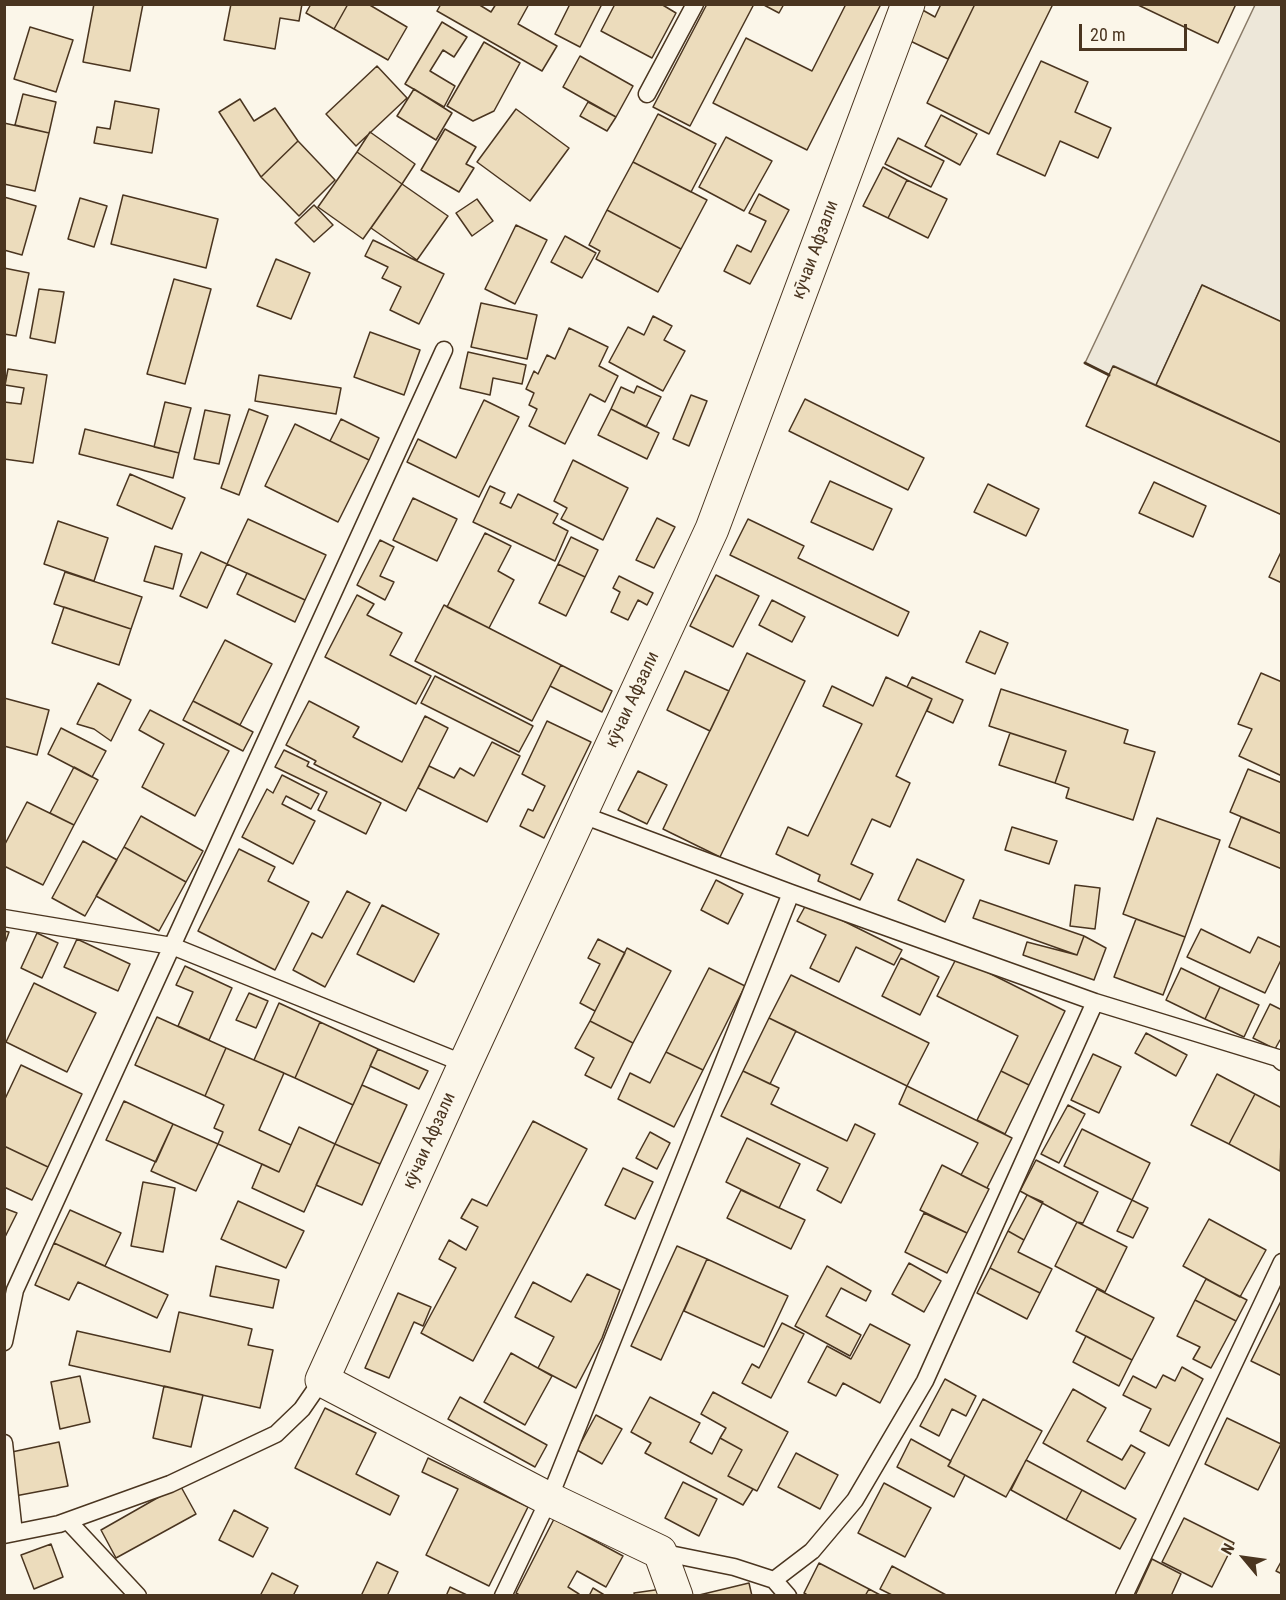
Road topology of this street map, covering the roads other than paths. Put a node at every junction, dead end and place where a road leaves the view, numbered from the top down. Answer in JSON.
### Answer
{"nodes":[{"id":1,"x":695,"y":4,"type":"edge"},
{"id":2,"x":908,"y":4,"type":"edge"},
{"id":3,"x":647,"y":94,"type":"dead end"},
{"id":4,"x":444,"y":350,"type":"dead end"},
{"id":5,"x":580,"y":814,"type":"junction"},
{"id":6,"x":791,"y":893,"type":"junction"},
{"id":7,"x":4,"y":918,"type":"edge"},
{"id":8,"x":172,"y":946,"type":"junction"},
{"id":9,"x":1095,"y":1002,"type":"junction"},
{"id":10,"x":1281,"y":1062,"type":"edge"},
{"id":11,"x":465,"y":1064,"type":"junction"},
{"id":12,"x":1281,"y":1262,"type":"edge"},
{"id":13,"x":4,"y":1342,"type":"edge"},
{"id":14,"x":322,"y":1380,"type":"junction"},
{"id":15,"x":4,"y":1443,"type":"edge"},
{"id":16,"x":549,"y":1499,"type":"junction"},
{"id":17,"x":68,"y":1521,"type":"junction"},
{"id":18,"x":9,"y":1534,"type":"edge"},
{"id":19,"x":660,"y":1552,"type":"junction"},
{"id":20,"x":774,"y":1580,"type":"junction"},
{"id":21,"x":138,"y":1596,"type":"edge"},
{"id":22,"x":503,"y":1596,"type":"edge"},
{"id":23,"x":676,"y":1596,"type":"edge"},
{"id":24,"x":788,"y":1596,"type":"edge"},
{"id":25,"x":1124,"y":1596,"type":"edge"}],
"edges":[{"from":1,"to":3,"type":"lane"},
{"from":2,"to":5,"type":"street","name":"кӯчаи Афзали"},
{"from":4,"to":8,"type":"lane"},
{"from":5,"to":6,"type":"lane"},
{"from":5,"to":11,"type":"street","name":"кӯчаи Афзали"},
{"from":6,"to":9,"type":"lane"},
{"from":6,"to":16,"type":"lane"},
{"from":7,"to":8,"type":"lane"},
{"from":8,"to":11,"type":"lane"},
{"from":8,"to":13,"type":"lane"},
{"from":9,"to":10,"type":"lane"},
{"from":9,"to":20,"type":"lane"},
{"from":11,"to":14,"type":"street","name":"кӯчаи Афзали"},
{"from":12,"to":25,"type":"lane"},
{"from":14,"to":16,"type":"street"},
{"from":14,"to":17,"type":"lane"},
{"from":15,"to":18,"type":"lane"},
{"from":16,"to":19,"type":"street"},
{"from":16,"to":22,"type":"lane"},
{"from":17,"to":18,"type":"lane"},
{"from":17,"to":21,"type":"lane"},
{"from":19,"to":20,"type":"lane"},
{"from":19,"to":23,"type":"street"},
{"from":20,"to":24,"type":"lane"}]}
